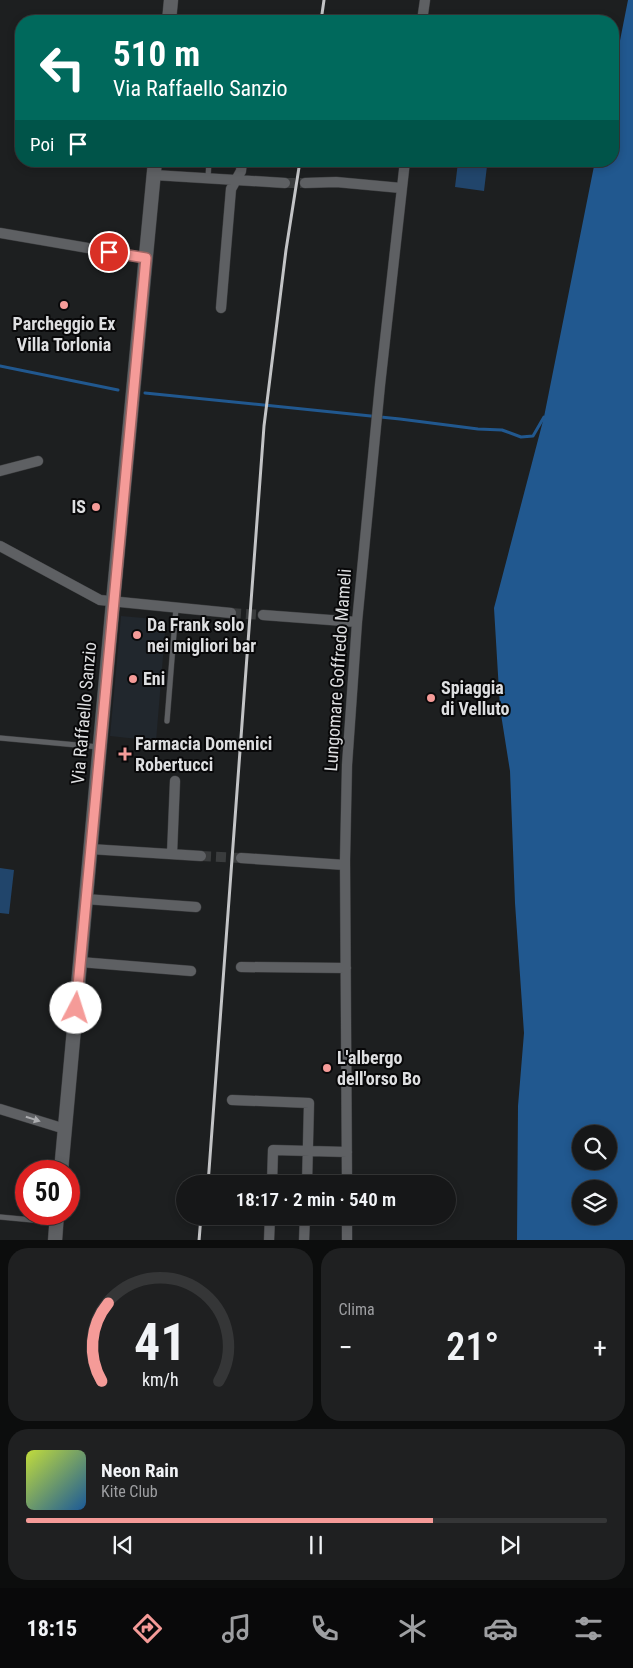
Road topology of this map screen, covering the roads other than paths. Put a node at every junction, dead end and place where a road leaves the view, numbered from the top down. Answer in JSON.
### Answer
{"nodes":[{"id":1,"x":171,"y":0,"type":"edge"},
{"id":2,"x":425,"y":0,"type":"edge"},
{"id":3,"x":170,"y":15,"type":"edge"},
{"id":4,"x":423,"y":15,"type":"edge"},
{"id":5,"x":209,"y":167,"type":"edge"},
{"id":6,"x":241,"y":167,"type":"edge"},
{"id":7,"x":403,"y":167,"type":"edge"},
{"id":8,"x":154,"y":168,"type":"edge"},
{"id":9,"x":208,"y":178,"type":"junction"},
{"id":10,"x":236,"y":180,"type":"junction"},
{"id":11,"x":306,"y":182,"type":"tunnel mouth"},
{"id":12,"x":285,"y":183,"type":"tunnel mouth"},
{"id":13,"x":401,"y":188,"type":"junction"},
{"id":14,"x":0,"y":233,"type":"edge"},
{"id":15,"x":146,"y":258,"type":"junction"},
{"id":16,"x":221,"y":308,"type":"dead end"},
{"id":17,"x":38,"y":461,"type":"dead end"},
{"id":18,"x":0,"y":471,"type":"edge"},
{"id":19,"x":0,"y":546,"type":"edge"},
{"id":20,"x":113,"y":602,"type":"junction"},
{"id":21,"x":176,"y":608,"type":"junction"},
{"id":22,"x":231,"y":613,"type":"tunnel mouth"},
{"id":23,"x":263,"y":615,"type":"tunnel mouth"},
{"id":24,"x":357,"y":622,"type":"junction"},
{"id":25,"x":167,"y":721,"type":"dead end"},
{"id":26,"x":0,"y":738,"type":"edge"},
{"id":27,"x":100,"y":747,"type":"junction"},
{"id":28,"x":176,"y":781,"type":"dead end"},
{"id":29,"x":90,"y":849,"type":"junction"},
{"id":30,"x":172,"y":854,"type":"junction"},
{"id":31,"x":201,"y":856,"type":"tunnel mouth"},
{"id":32,"x":241,"y":858,"type":"tunnel mouth"},
{"id":33,"x":345,"y":864,"type":"junction"},
{"id":34,"x":85,"y":899,"type":"junction"},
{"id":35,"x":196,"y":907,"type":"dead end"},
{"id":36,"x":80,"y":962,"type":"junction"},
{"id":37,"x":241,"y":967,"type":"dead end"},
{"id":38,"x":346,"y":968,"type":"junction"},
{"id":39,"x":191,"y":971,"type":"dead end"},
{"id":40,"x":232,"y":1100,"type":"dead end"},
{"id":41,"x":0,"y":1109,"type":"edge"},
{"id":42,"x":66,"y":1129,"type":"junction"},
{"id":43,"x":308,"y":1152,"type":"junction"},
{"id":44,"x":347,"y":1152,"type":"junction"},
{"id":45,"x":62,"y":1160,"type":"edge"},
{"id":46,"x":272,"y":1175,"type":"edge"},
{"id":47,"x":307,"y":1175,"type":"edge"},
{"id":48,"x":347,"y":1175,"type":"edge"},
{"id":49,"x":0,"y":1217,"type":"edge"},
{"id":50,"x":15,"y":1217,"type":"edge"},
{"id":51,"x":56,"y":1225,"type":"edge"},
{"id":52,"x":270,"y":1225,"type":"edge"},
{"id":53,"x":305,"y":1225,"type":"edge"},
{"id":54,"x":347,"y":1225,"type":"edge"},
{"id":55,"x":55,"y":1240,"type":"edge"},
{"id":56,"x":269,"y":1240,"type":"edge"},
{"id":57,"x":304,"y":1240,"type":"edge"},
{"id":58,"x":347,"y":1240,"type":"edge"}],
"edges":[{"from":1,"to":3,"type":"main road"},
{"from":2,"to":4,"type":"street"},
{"from":5,"to":9,"type":"lane"},
{"from":6,"to":10,"type":"street"},
{"from":7,"to":13,"type":"street","name":"Lungomare Goffredo Mameli"},
{"from":8,"to":9,"type":"street"},
{"from":8,"to":15,"type":"main road","name":"Via Raffaello Sanzio"},
{"from":9,"to":10,"type":"street"},
{"from":10,"to":12,"type":"street"},
{"from":10,"to":16,"type":"street"},
{"from":11,"to":13,"type":"street"},
{"from":13,"to":24,"type":"street","name":"Lungomare Goffredo Mameli"},
{"from":14,"to":15,"type":"street"},
{"from":15,"to":20,"type":"main road","name":"Via Raffaello Sanzio"},
{"from":17,"to":18,"type":"street"},
{"from":19,"to":20,"type":"street"},
{"from":20,"to":21,"type":"street"},
{"from":20,"to":27,"type":"main road","name":"Via Raffaello Sanzio"},
{"from":21,"to":22,"type":"street"},
{"from":21,"to":25,"type":"lane"},
{"from":23,"to":24,"type":"street"},
{"from":24,"to":33,"type":"street","name":"Lungomare Goffredo Mameli"},
{"from":26,"to":27,"type":"lane"},
{"from":27,"to":29,"type":"main road","name":"Via Raffaello Sanzio"},
{"from":28,"to":30,"type":"street"},
{"from":29,"to":30,"type":"street"},
{"from":29,"to":34,"type":"main road","name":"Via Raffaello Sanzio"},
{"from":30,"to":31,"type":"street"},
{"from":32,"to":33,"type":"street"},
{"from":33,"to":38,"type":"street","name":"Lungomare Goffredo Mameli"},
{"from":34,"to":35,"type":"street"},
{"from":34,"to":36,"type":"main road","name":"Via Raffaello Sanzio"},
{"from":36,"to":39,"type":"street"},
{"from":36,"to":42,"type":"main road","name":"Via Raffaello Sanzio"},
{"from":37,"to":38,"type":"street"},
{"from":38,"to":44,"type":"street","name":"Lungomare Goffredo Mameli"},
{"from":40,"to":43,"type":"street"},
{"from":41,"to":42,"type":"street","one_way":true},
{"from":42,"to":45,"type":"main road","name":"Via Raffaello Sanzio"},
{"from":43,"to":44,"type":"street"},
{"from":43,"to":46,"type":"street"},
{"from":43,"to":47,"type":"street"},
{"from":44,"to":48,"type":"street","name":"Lungomare Goffredo Mameli"},
{"from":49,"to":50,"type":"lane"},
{"from":51,"to":55,"type":"main road"},
{"from":52,"to":56,"type":"street"},
{"from":53,"to":57,"type":"street"},
{"from":54,"to":58,"type":"street"}]}
